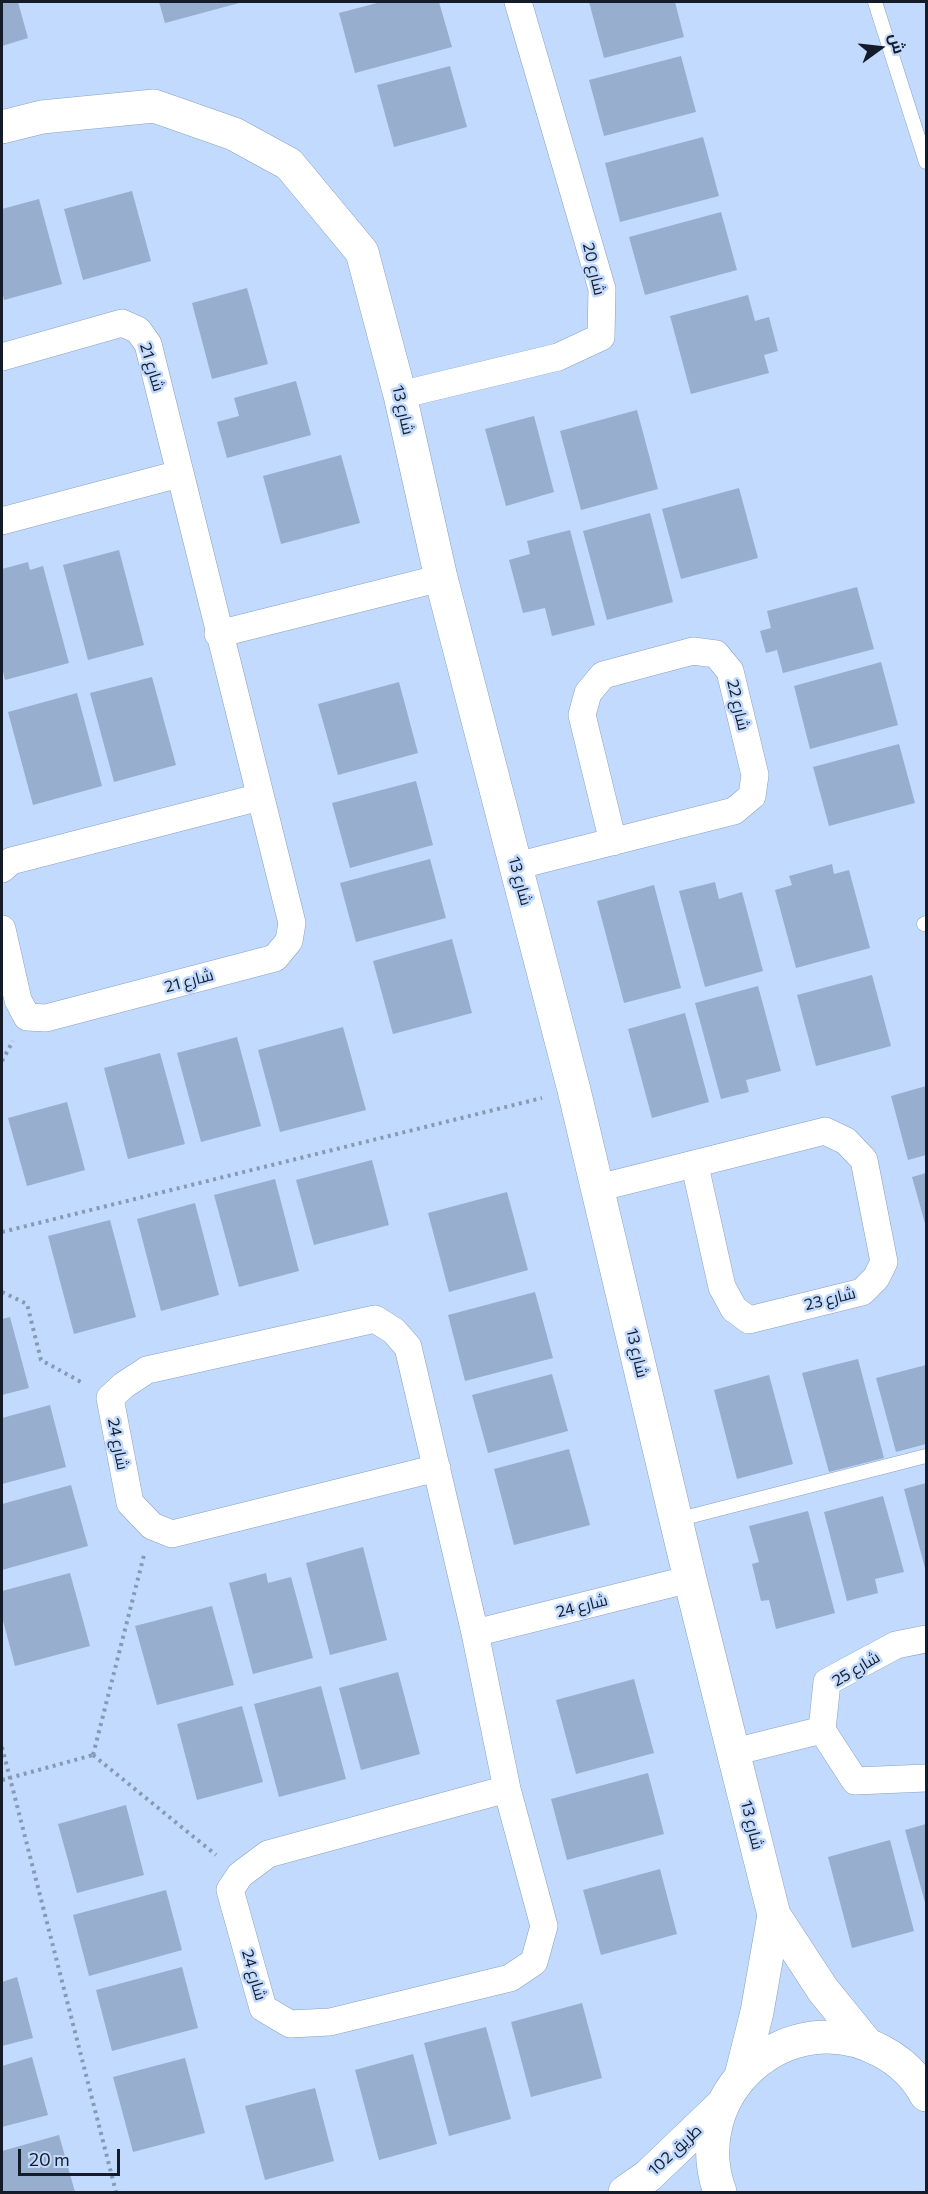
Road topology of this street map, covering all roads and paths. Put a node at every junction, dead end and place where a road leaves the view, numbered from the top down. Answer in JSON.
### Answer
{"nodes":[{"id":1,"x":519,"y":2,"type":"edge"},
{"id":2,"x":875,"y":2,"type":"edge"},
{"id":3,"x":2,"y":127,"type":"edge"},
{"id":4,"x":927,"y":162,"type":"edge"},
{"id":5,"x":2,"y":357,"type":"edge"},
{"id":6,"x":400,"y":395,"type":"junction"},
{"id":7,"x":179,"y":474,"type":"junction"},
{"id":8,"x":2,"y":521,"type":"edge"},
{"id":9,"x":441,"y":578,"type":"junction"},
{"id":10,"x":218,"y":634,"type":"junction"},
{"id":11,"x":260,"y":797,"type":"junction"},
{"id":12,"x":613,"y":842,"type":"junction"},
{"id":13,"x":516,"y":866,"type":"junction"},
{"id":14,"x":2,"y":870,"type":"edge"},
{"id":15,"x":2,"y":929,"type":"edge"},
{"id":16,"x":574,"y":1090,"type":"junction"},
{"id":17,"x":695,"y":1166,"type":"junction"},
{"id":18,"x":598,"y":1188,"type":"junction"},
{"id":19,"x":2,"y":1232,"type":"edge"},
{"id":20,"x":2,"y":1292,"type":"edge"},
{"id":21,"x":110,"y":1398,"type":"junction"},
{"id":22,"x":927,"y":1456,"type":"edge"},
{"id":23,"x":437,"y":1468,"type":"junction"},
{"id":24,"x":676,"y":1520,"type":"junction"},
{"id":25,"x":152,"y":1526,"type":"junction"},
{"id":26,"x":690,"y":1579,"type":"junction"},
{"id":27,"x":475,"y":1634,"type":"junction"},
{"id":28,"x":927,"y":1639,"type":"edge"},
{"id":29,"x":822,"y":1730,"type":"junction"},
{"id":30,"x":2,"y":1747,"type":"edge"},
{"id":31,"x":734,"y":1752,"type":"junction"},
{"id":32,"x":93,"y":1755,"type":"junction"},
{"id":33,"x":9,"y":1778,"type":"junction"},
{"id":34,"x":927,"y":1778,"type":"edge"},
{"id":35,"x":2,"y":1780,"type":"edge"},
{"id":36,"x":507,"y":1790,"type":"junction"},
{"id":37,"x":240,"y":1875,"type":"junction"},
{"id":38,"x":774,"y":1915,"type":"junction"},
{"id":39,"x":866,"y":2043,"type":"junction"},
{"id":40,"x":911,"y":2061,"type":"edge"},
{"id":41,"x":741,"y":2076,"type":"junction"},
{"id":42,"x":927,"y":2095,"type":"edge"},
{"id":43,"x":722,"y":2105,"type":"junction"},
{"id":44,"x":116,"y":2193,"type":"edge"},
{"id":45,"x":625,"y":2193,"type":"edge"},
{"id":46,"x":720,"y":2193,"type":"edge"}],
"edges":[{"from":1,"to":6,"type":"street","name":"شارع 20"},
{"from":2,"to":4,"type":"lane"},
{"from":3,"to":6,"type":"street","name":"شارع 13"},
{"from":5,"to":7,"type":"street","name":"شارع 21"},
{"from":6,"to":9,"type":"street","name":"شارع 13"},
{"from":7,"to":8,"type":"street"},
{"from":7,"to":10,"type":"street","name":"شارع 21"},
{"from":9,"to":10,"type":"street"},
{"from":9,"to":13,"type":"street","name":"شارع 13"},
{"from":10,"to":11,"type":"street","name":"شارع 21"},
{"from":11,"to":14,"type":"street"},
{"from":11,"to":15,"type":"street","name":"شارع 21"},
{"from":12,"to":12,"type":"street","name":"شارع 22"},
{"from":12,"to":13,"type":"street","name":"شارع 22"},
{"from":13,"to":16,"type":"street","name":"شارع 13"},
{"from":16,"to":18,"type":"street","name":"شارع 13"},
{"from":16,"to":19,"type":"path"},
{"from":17,"to":17,"type":"street","name":"23 شارع"},
{"from":17,"to":18,"type":"street","name":"23 شارع"},
{"from":18,"to":24,"type":"street","name":"شارع 13"},
{"from":20,"to":21,"type":"path"},
{"from":21,"to":23,"type":"street","name":"شارع 24"},
{"from":21,"to":25,"type":"street","name":"شارع 24"},
{"from":22,"to":24,"type":"lane"},
{"from":23,"to":25,"type":"street"},
{"from":23,"to":27,"type":"street","name":"شارع 24"},
{"from":24,"to":26,"type":"street","name":"شارع 13"},
{"from":25,"to":32,"type":"path"},
{"from":26,"to":27,"type":"street","name":"شارع 24"},
{"from":26,"to":31,"type":"street","name":"شارع 13"},
{"from":27,"to":36,"type":"street","name":"شارع 24"},
{"from":28,"to":29,"type":"street","name":"شارع 25"},
{"from":29,"to":31,"type":"street"},
{"from":29,"to":34,"type":"street"},
{"from":30,"to":33,"type":"path"},
{"from":31,"to":38,"type":"street","name":"شارع 13"},
{"from":32,"to":33,"type":"path"},
{"from":32,"to":37,"type":"path"},
{"from":33,"to":35,"type":"path"},
{"from":33,"to":44,"type":"path"},
{"from":36,"to":37,"type":"street"},
{"from":36,"to":37,"type":"street","name":"شارع 24"},
{"from":38,"to":39,"type":"street","name":"شارع 13"},
{"from":38,"to":41,"type":"street","name":"شارع 13"},
{"from":39,"to":40,"type":"street"},
{"from":39,"to":41,"type":"street"},
{"from":40,"to":42,"type":"street"},
{"from":41,"to":43,"type":"street"},
{"from":43,"to":45,"type":"street","name":"طريق 102"},
{"from":43,"to":46,"type":"street"}]}
